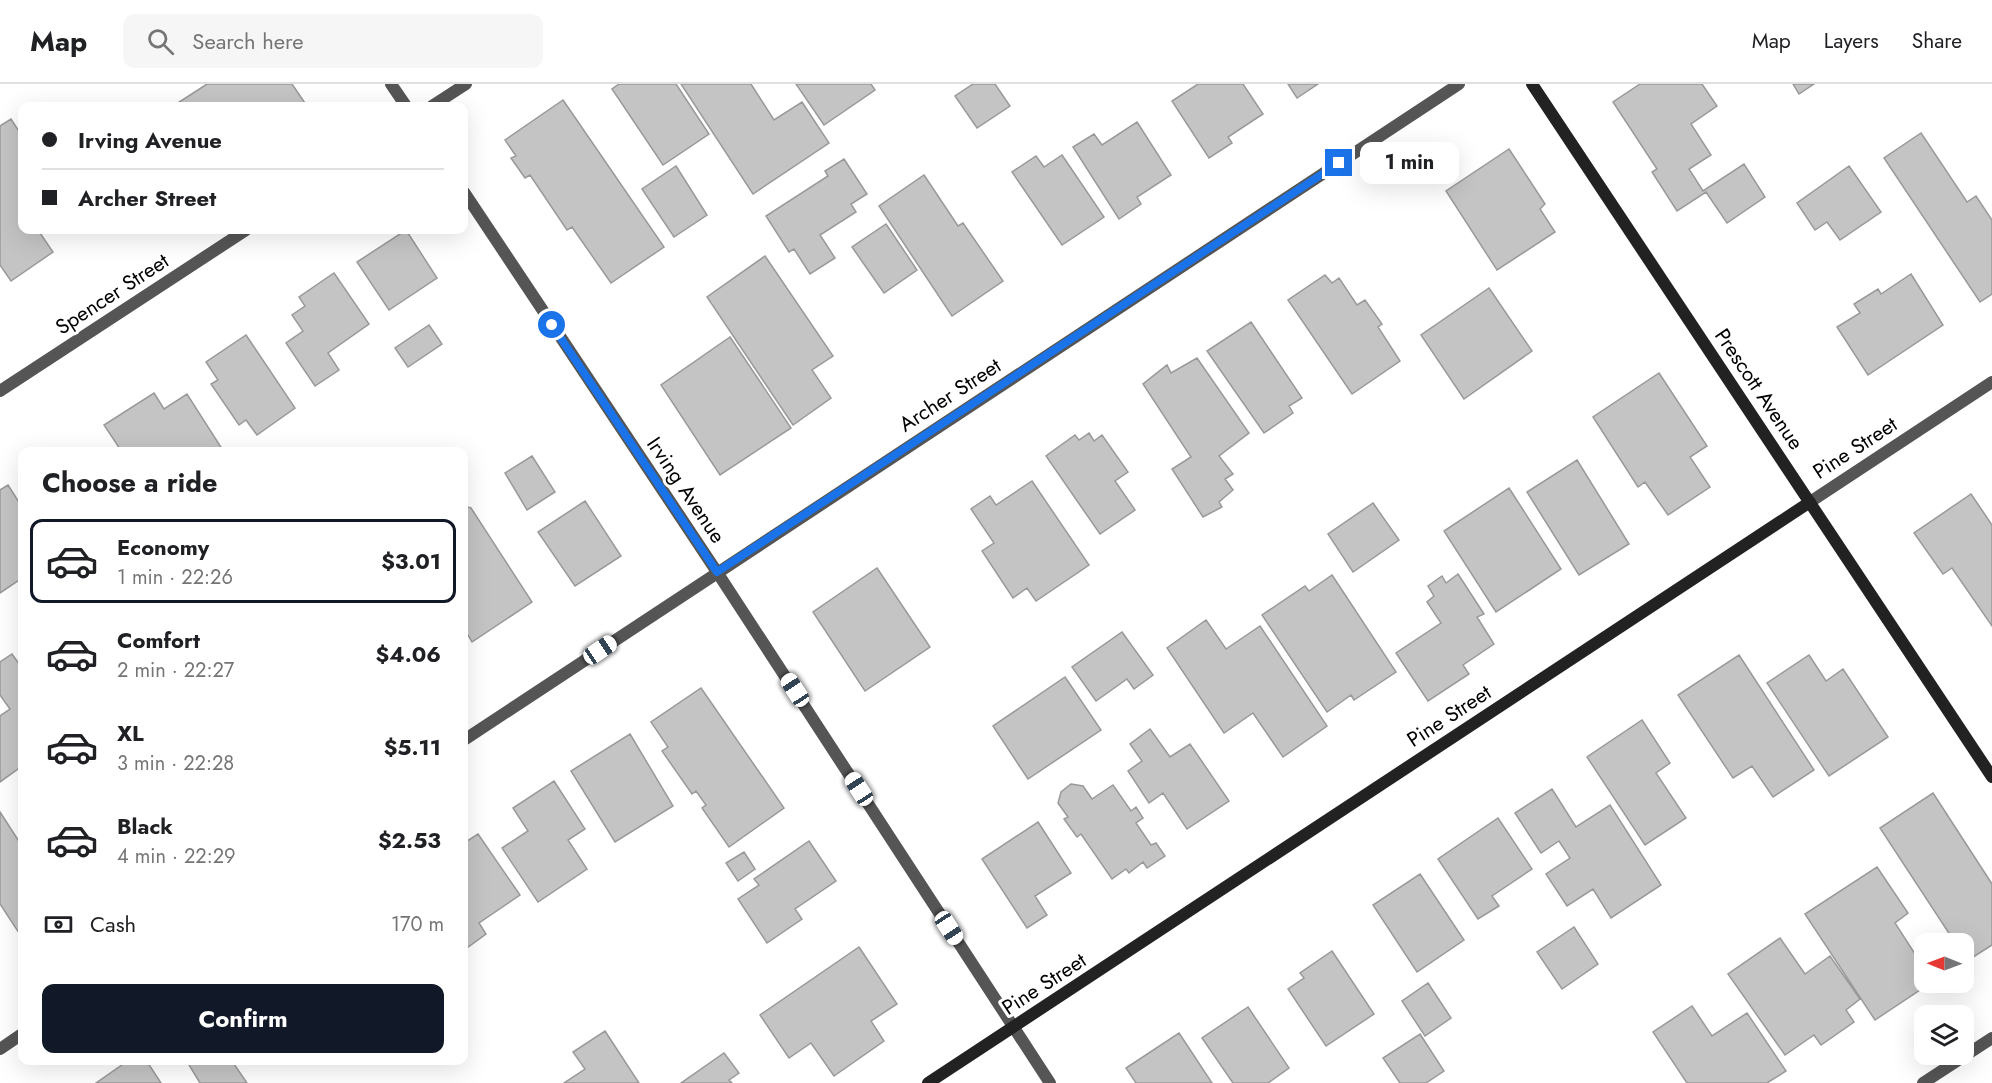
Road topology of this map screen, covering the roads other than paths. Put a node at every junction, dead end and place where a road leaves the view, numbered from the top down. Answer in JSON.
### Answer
{"nodes":[{"id":1,"x":392,"y":84,"type":"edge"},
{"id":2,"x":466,"y":84,"type":"edge"},
{"id":3,"x":1459,"y":84,"type":"edge"},
{"id":4,"x":1532,"y":84,"type":"edge"},
{"id":5,"x":403,"y":102,"type":"edge"},
{"id":6,"x":438,"y":102,"type":"edge"},
{"id":7,"x":468,"y":198,"type":"edge"},
{"id":8,"x":240,"y":234,"type":"edge"},
{"id":9,"x":1992,"y":382,"type":"edge"},
{"id":10,"x":0,"y":391,"type":"edge"},
{"id":11,"x":1810,"y":502,"type":"junction"},
{"id":12,"x":717,"y":572,"type":"junction"},
{"id":13,"x":468,"y":738,"type":"edge"},
{"id":14,"x":1992,"y":777,"type":"edge"},
{"id":15,"x":1013,"y":1027,"type":"junction"},
{"id":16,"x":18,"y":1037,"type":"edge"},
{"id":17,"x":1992,"y":1038,"type":"edge"},
{"id":18,"x":0,"y":1049,"type":"edge"},
{"id":19,"x":928,"y":1083,"type":"edge"},
{"id":20,"x":1050,"y":1083,"type":"edge"},
{"id":21,"x":1923,"y":1083,"type":"edge"}],
"edges":[{"from":1,"to":5,"type":"street"},
{"from":2,"to":6,"type":"street"},
{"from":3,"to":12,"type":"street","name":"Archer Street"},
{"from":4,"to":11,"type":"street","name":"Prescott Avenue"},
{"from":7,"to":12,"type":"street","name":"Irving Avenue"},
{"from":8,"to":10,"type":"street","name":"Spencer Street"},
{"from":9,"to":11,"type":"street","name":"Pine Street"},
{"from":11,"to":14,"type":"street","name":"Prescott Avenue"},
{"from":11,"to":15,"type":"street","name":"Pine Street"},
{"from":12,"to":13,"type":"street","name":"Archer Street"},
{"from":12,"to":15,"type":"street","name":"Irving Avenue"},
{"from":15,"to":19,"type":"street","name":"Pine Street"},
{"from":15,"to":20,"type":"street","name":"Irving Avenue"},
{"from":16,"to":18,"type":"street"},
{"from":17,"to":21,"type":"street"}]}
